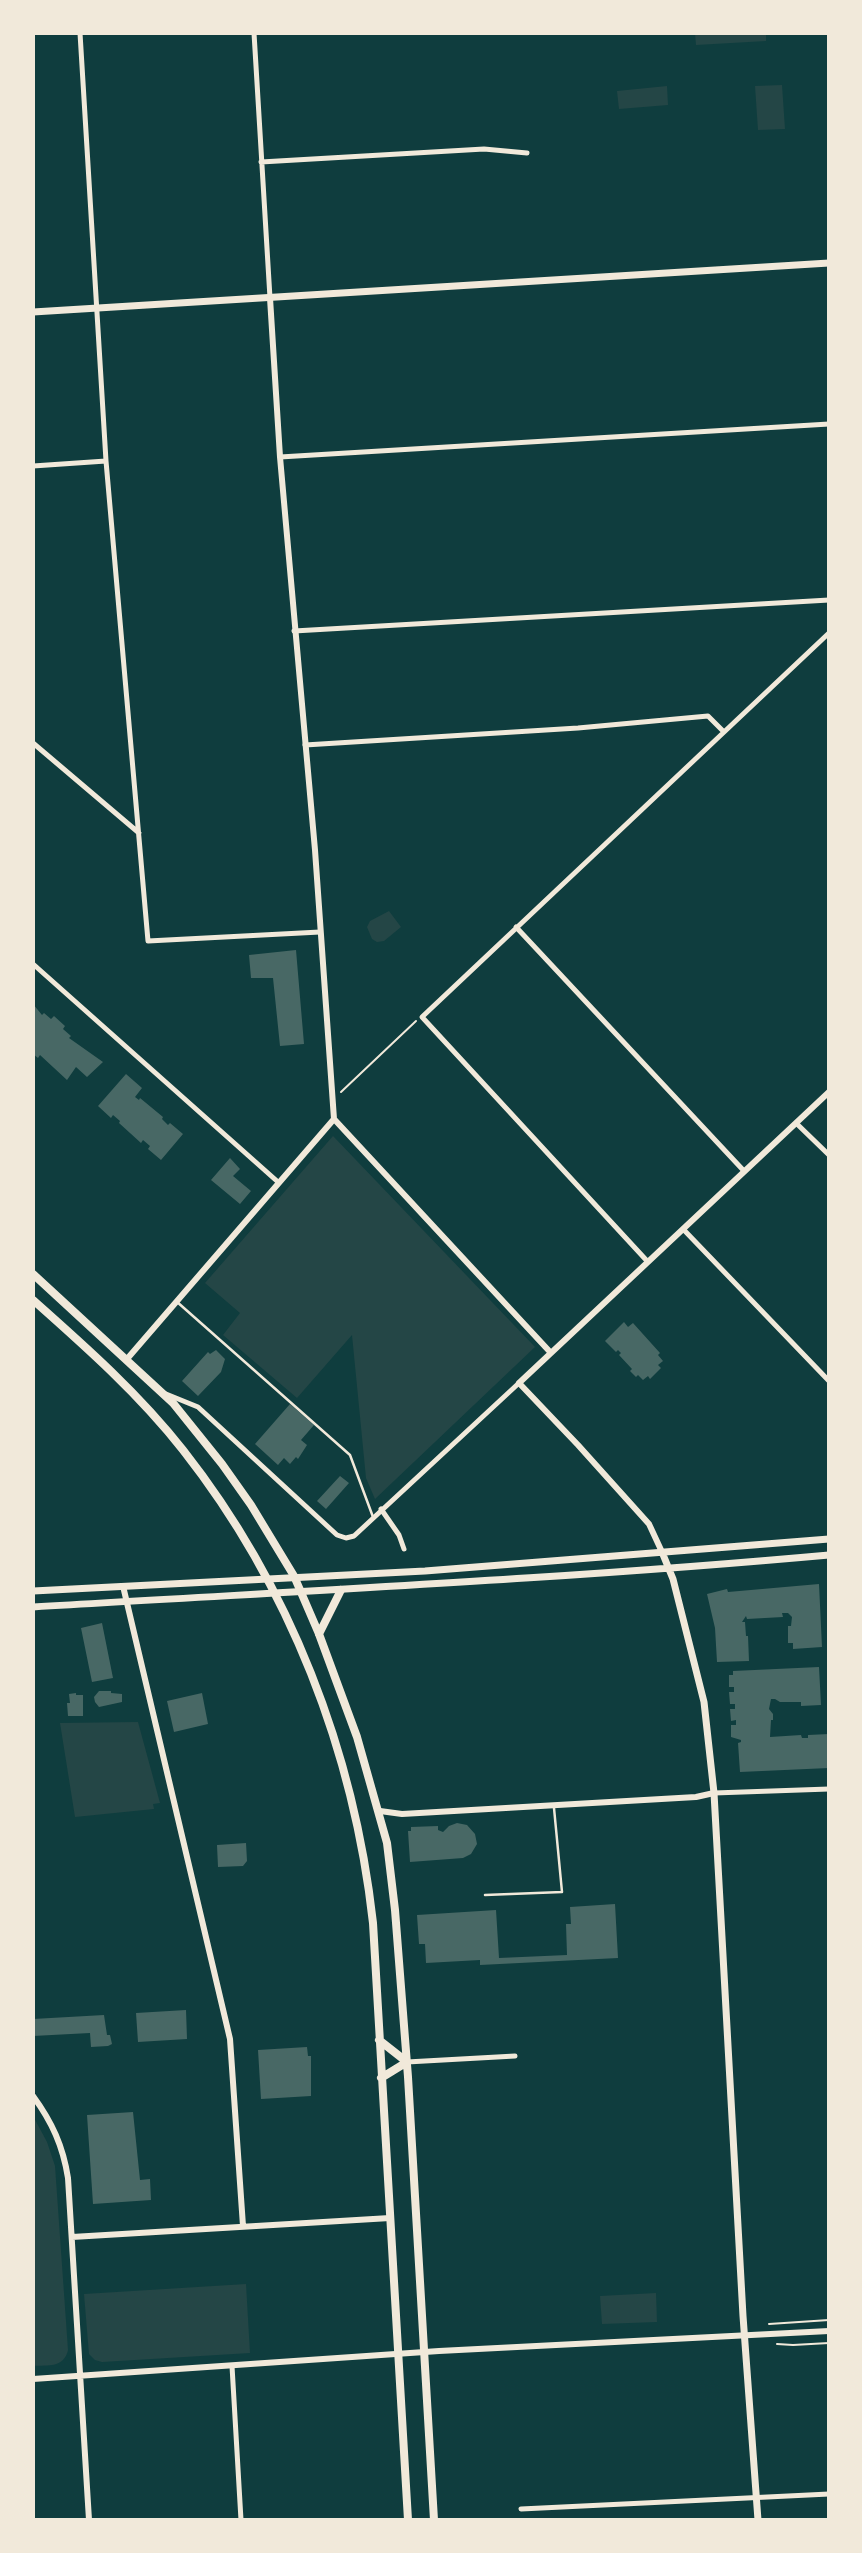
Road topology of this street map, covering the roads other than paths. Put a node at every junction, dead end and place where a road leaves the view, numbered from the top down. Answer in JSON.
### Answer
{"nodes":[{"id":1,"x":80,"y":33,"type":"edge"},
{"id":2,"x":254,"y":33,"type":"edge"},
{"id":3,"x":527,"y":153,"type":"dead end"},
{"id":4,"x":261,"y":162,"type":"junction"},
{"id":5,"x":829,"y":263,"type":"edge"},
{"id":6,"x":270,"y":298,"type":"junction"},
{"id":7,"x":95,"y":309,"type":"junction"},
{"id":8,"x":33,"y":312,"type":"edge"},
{"id":9,"x":829,"y":424,"type":"edge"},
{"id":10,"x":280,"y":457,"type":"junction"},
{"id":11,"x":106,"y":461,"type":"junction"},
{"id":12,"x":33,"y":466,"type":"edge"},
{"id":13,"x":829,"y":600,"type":"edge"},
{"id":14,"x":295,"y":631,"type":"junction"},
{"id":15,"x":829,"y":633,"type":"edge"},
{"id":16,"x":723,"y":731,"type":"junction"},
{"id":17,"x":33,"y":743,"type":"edge"},
{"id":18,"x":305,"y":745,"type":"junction"},
{"id":19,"x":139,"y":833,"type":"junction"},
{"id":20,"x":516,"y":927,"type":"junction"},
{"id":21,"x":320,"y":932,"type":"junction"},
{"id":22,"x":33,"y":964,"type":"edge"},
{"id":23,"x":829,"y":1092,"type":"edge"},
{"id":24,"x":334,"y":1119,"type":"junction"},
{"id":25,"x":796,"y":1123,"type":"junction"},
{"id":26,"x":829,"y":1155,"type":"edge"},
{"id":27,"x":744,"y":1171,"type":"junction"},
{"id":28,"x":278,"y":1182,"type":"junction"},
{"id":29,"x":683,"y":1229,"type":"junction"},
{"id":30,"x":648,"y":1262,"type":"junction"},
{"id":31,"x":33,"y":1274,"type":"edge"},
{"id":32,"x":33,"y":1300,"type":"edge"},
{"id":33,"x":176,"y":1301,"type":"junction"},
{"id":34,"x":551,"y":1353,"type":"junction"},
{"id":35,"x":127,"y":1359,"type":"junction"},
{"id":36,"x":829,"y":1381,"type":"edge"},
{"id":37,"x":519,"y":1383,"type":"junction"},
{"id":38,"x":160,"y":1391,"type":"junction"},
{"id":39,"x":382,"y":1509,"type":"junction"},
{"id":40,"x":373,"y":1517,"type":"junction"},
{"id":41,"x":829,"y":1539,"type":"edge"},
{"id":42,"x":404,"y":1549,"type":"dead end"},
{"id":43,"x":662,"y":1552,"type":"junction"},
{"id":44,"x":829,"y":1555,"type":"edge"},
{"id":45,"x":669,"y":1568,"type":"junction"},
{"id":46,"x":294,"y":1576,"type":"junction"},
{"id":47,"x":268,"y":1578,"type":"junction"},
{"id":48,"x":123,"y":1586,"type":"junction"},
{"id":49,"x":341,"y":1590,"type":"junction"},
{"id":50,"x":33,"y":1591,"type":"edge"},
{"id":51,"x":275,"y":1592,"type":"junction"},
{"id":52,"x":300,"y":1592,"type":"junction"},
{"id":53,"x":126,"y":1601,"type":"junction"},
{"id":54,"x":33,"y":1607,"type":"edge"},
{"id":55,"x":319,"y":1633,"type":"junction"},
{"id":56,"x":829,"y":1789,"type":"edge"},
{"id":57,"x":714,"y":1793,"type":"junction"},
{"id":58,"x":554,"y":1804,"type":"junction"},
{"id":59,"x":380,"y":1811,"type":"junction"},
{"id":60,"x":485,"y":1895,"type":"dead end"},
{"id":61,"x":379,"y":2040,"type":"junction"},
{"id":62,"x":515,"y":2056,"type":"dead end"},
{"id":63,"x":407,"y":2062,"type":"junction"},
{"id":64,"x":381,"y":2078,"type":"junction"},
{"id":65,"x":33,"y":2096,"type":"edge"},
{"id":66,"x":390,"y":2218,"type":"junction"},
{"id":67,"x":243,"y":2227,"type":"junction"},
{"id":68,"x":72,"y":2236,"type":"junction"},
{"id":69,"x":829,"y":2331,"type":"edge"},
{"id":70,"x":744,"y":2336,"type":"junction"},
{"id":71,"x":424,"y":2352,"type":"junction"},
{"id":72,"x":398,"y":2354,"type":"junction"},
{"id":73,"x":232,"y":2366,"type":"junction"},
{"id":74,"x":80,"y":2375,"type":"junction"},
{"id":75,"x":33,"y":2379,"type":"edge"},
{"id":76,"x":829,"y":2494,"type":"edge"},
{"id":77,"x":754,"y":2498,"type":"junction"},
{"id":78,"x":521,"y":2509,"type":"dead end"},
{"id":79,"x":89,"y":2520,"type":"edge"},
{"id":80,"x":241,"y":2520,"type":"edge"},
{"id":81,"x":408,"y":2520,"type":"edge"},
{"id":82,"x":434,"y":2520,"type":"edge"},
{"id":83,"x":758,"y":2520,"type":"edge"}],
"edges":[{"from":1,"to":7,"type":"street"},
{"from":2,"to":4,"type":"street"},
{"from":3,"to":4,"type":"street"},
{"from":4,"to":6,"type":"street"},
{"from":5,"to":6,"type":"main road"},
{"from":6,"to":7,"type":"main road"},
{"from":6,"to":10,"type":"street"},
{"from":7,"to":8,"type":"main road"},
{"from":7,"to":11,"type":"street"},
{"from":9,"to":10,"type":"street"},
{"from":10,"to":14,"type":"street"},
{"from":11,"to":12,"type":"street"},
{"from":11,"to":19,"type":"street"},
{"from":13,"to":14,"type":"street"},
{"from":14,"to":18,"type":"street"},
{"from":15,"to":16,"type":"street"},
{"from":16,"to":18,"type":"street"},
{"from":16,"to":20,"type":"street"},
{"from":17,"to":19,"type":"street"},
{"from":18,"to":21,"type":"street"},
{"from":19,"to":21,"type":"street"},
{"from":20,"to":27,"type":"street"},
{"from":20,"to":30,"type":"street"},
{"from":21,"to":24,"type":"street"},
{"from":22,"to":28,"type":"street"},
{"from":23,"to":25,"type":"street"},
{"from":24,"to":28,"type":"street"},
{"from":24,"to":34,"type":"street"},
{"from":25,"to":26,"type":"street"},
{"from":25,"to":27,"type":"street"},
{"from":27,"to":29,"type":"street"},
{"from":28,"to":33,"type":"street"},
{"from":29,"to":30,"type":"street"},
{"from":29,"to":36,"type":"street"},
{"from":30,"to":34,"type":"street"},
{"from":31,"to":35,"type":"main road"},
{"from":32,"to":47,"type":"main road"},
{"from":33,"to":35,"type":"street"},
{"from":33,"to":40,"type":"lane"},
{"from":34,"to":37,"type":"street"},
{"from":35,"to":38,"type":"main road"},
{"from":37,"to":39,"type":"street"},
{"from":37,"to":43,"type":"street"},
{"from":38,"to":40,"type":"street"},
{"from":38,"to":46,"type":"main road"},
{"from":39,"to":40,"type":"street"},
{"from":39,"to":42,"type":"street"},
{"from":41,"to":43,"type":"main road"},
{"from":43,"to":45,"type":"main road"},
{"from":43,"to":46,"type":"main road"},
{"from":44,"to":45,"type":"main road"},
{"from":45,"to":49,"type":"main road"},
{"from":45,"to":57,"type":"main road"},
{"from":46,"to":47,"type":"main road"},
{"from":46,"to":52,"type":"main road"},
{"from":47,"to":48,"type":"main road"},
{"from":47,"to":51,"type":"main road"},
{"from":48,"to":50,"type":"main road"},
{"from":48,"to":53,"type":"street"},
{"from":49,"to":52,"type":"main road"},
{"from":49,"to":55,"type":"main road"},
{"from":51,"to":52,"type":"main road"},
{"from":51,"to":53,"type":"main road"},
{"from":51,"to":61,"type":"main road"},
{"from":52,"to":55,"type":"main road"},
{"from":53,"to":54,"type":"main road"},
{"from":53,"to":67,"type":"street"},
{"from":55,"to":59,"type":"main road"},
{"from":56,"to":57,"type":"street"},
{"from":57,"to":58,"type":"street"},
{"from":57,"to":70,"type":"main road"},
{"from":58,"to":59,"type":"street"},
{"from":58,"to":60,"type":"lane"},
{"from":59,"to":63,"type":"main road"},
{"from":61,"to":63,"type":"main road"},
{"from":61,"to":64,"type":"main road"},
{"from":62,"to":63,"type":"street"},
{"from":63,"to":64,"type":"main road"},
{"from":63,"to":71,"type":"main road"},
{"from":64,"to":66,"type":"main road"},
{"from":65,"to":68,"type":"street"},
{"from":66,"to":67,"type":"street"},
{"from":66,"to":72,"type":"main road"},
{"from":67,"to":68,"type":"street"},
{"from":68,"to":74,"type":"street"},
{"from":69,"to":70,"type":"street"},
{"from":70,"to":71,"type":"street"},
{"from":70,"to":77,"type":"main road"},
{"from":71,"to":72,"type":"street"},
{"from":71,"to":82,"type":"main road"},
{"from":72,"to":73,"type":"street"},
{"from":72,"to":81,"type":"main road"},
{"from":73,"to":74,"type":"street"},
{"from":73,"to":80,"type":"street"},
{"from":74,"to":75,"type":"street"},
{"from":74,"to":79,"type":"street"},
{"from":76,"to":77,"type":"street"},
{"from":77,"to":78,"type":"street"},
{"from":77,"to":83,"type":"main road"}]}
